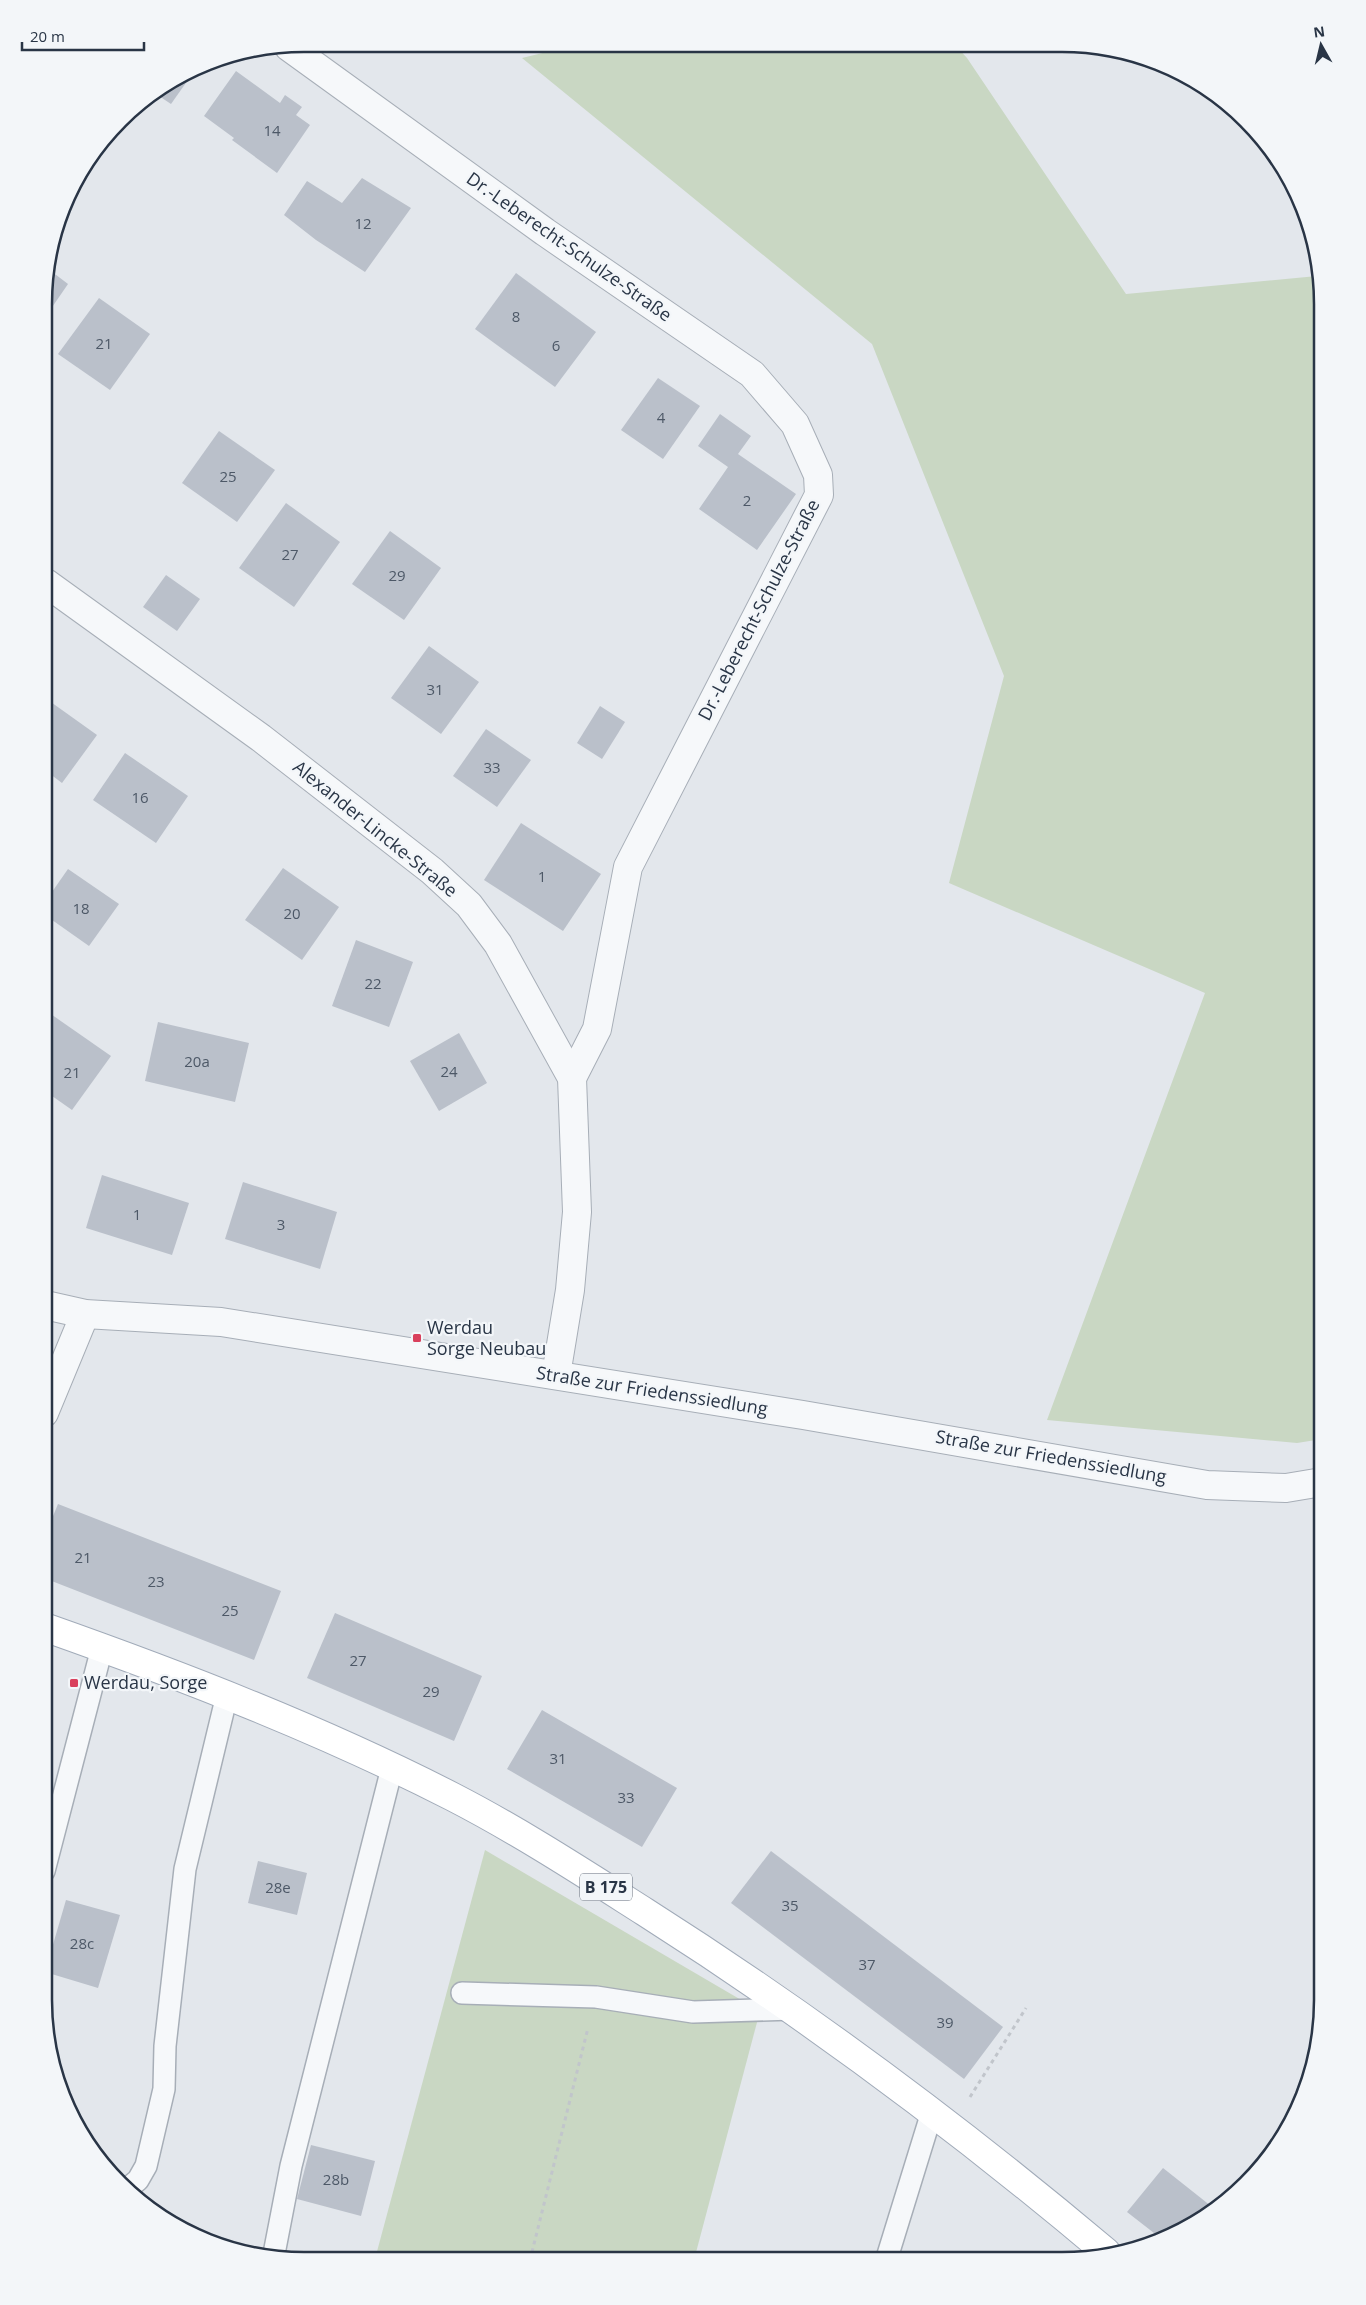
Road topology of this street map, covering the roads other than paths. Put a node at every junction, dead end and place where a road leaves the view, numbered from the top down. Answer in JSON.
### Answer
{"nodes":[{"id":1,"x":297,"y":52,"type":"edge"},
{"id":2,"x":52,"y":587,"type":"edge"},
{"id":3,"x":572,"y":1078,"type":"junction"},
{"id":4,"x":52,"y":1307,"type":"edge"},
{"id":5,"x":85,"y":1314,"type":"junction"},
{"id":6,"x":556,"y":1375,"type":"junction"},
{"id":7,"x":52,"y":1394,"type":"edge"},
{"id":8,"x":1314,"y":1483,"type":"edge"},
{"id":9,"x":52,"y":1630,"type":"edge"},
{"id":10,"x":102,"y":1648,"type":"junction"},
{"id":11,"x":227,"y":1695,"type":"junction"},
{"id":12,"x":392,"y":1768,"type":"junction"},
{"id":13,"x":52,"y":1840,"type":"edge"},
{"id":14,"x":462,"y":1994,"type":"dead end"},
{"id":15,"x":793,"y":2009,"type":"junction"},
{"id":16,"x":942,"y":2120,"type":"junction"},
{"id":17,"x":132,"y":2185,"type":"edge"},
{"id":18,"x":1102,"y":2249,"type":"edge"},
{"id":19,"x":275,"y":2250,"type":"edge"},
{"id":20,"x":890,"y":2252,"type":"edge"}],
"edges":[{"from":1,"to":3,"type":"street","name":"Dr.-Leberecht-Schulze-Straße"},
{"from":2,"to":3,"type":"street","name":"Alexander-Lincke-Straße"},
{"from":3,"to":6,"type":"street","name":"Alexander-Lincke-Straße"},
{"from":4,"to":5,"type":"street","name":"Straße zur Friedenssiedlung"},
{"from":5,"to":6,"type":"street","name":"Straße zur Friedenssiedlung"},
{"from":5,"to":7,"type":"street"},
{"from":6,"to":8,"type":"street","name":"Straße zur Friedenssiedlung"},
{"from":9,"to":10,"type":"main road","number":"B 175"},
{"from":10,"to":11,"type":"main road","number":"B 175"},
{"from":10,"to":13,"type":"lane"},
{"from":11,"to":12,"type":"main road","number":"B 175"},
{"from":11,"to":17,"type":"lane"},
{"from":12,"to":15,"type":"main road","number":"B 175"},
{"from":12,"to":19,"type":"lane"},
{"from":14,"to":15,"type":"lane"},
{"from":15,"to":16,"type":"main road","number":"B 175"},
{"from":16,"to":18,"type":"main road","number":"B 175"},
{"from":16,"to":20,"type":"lane"}]}
